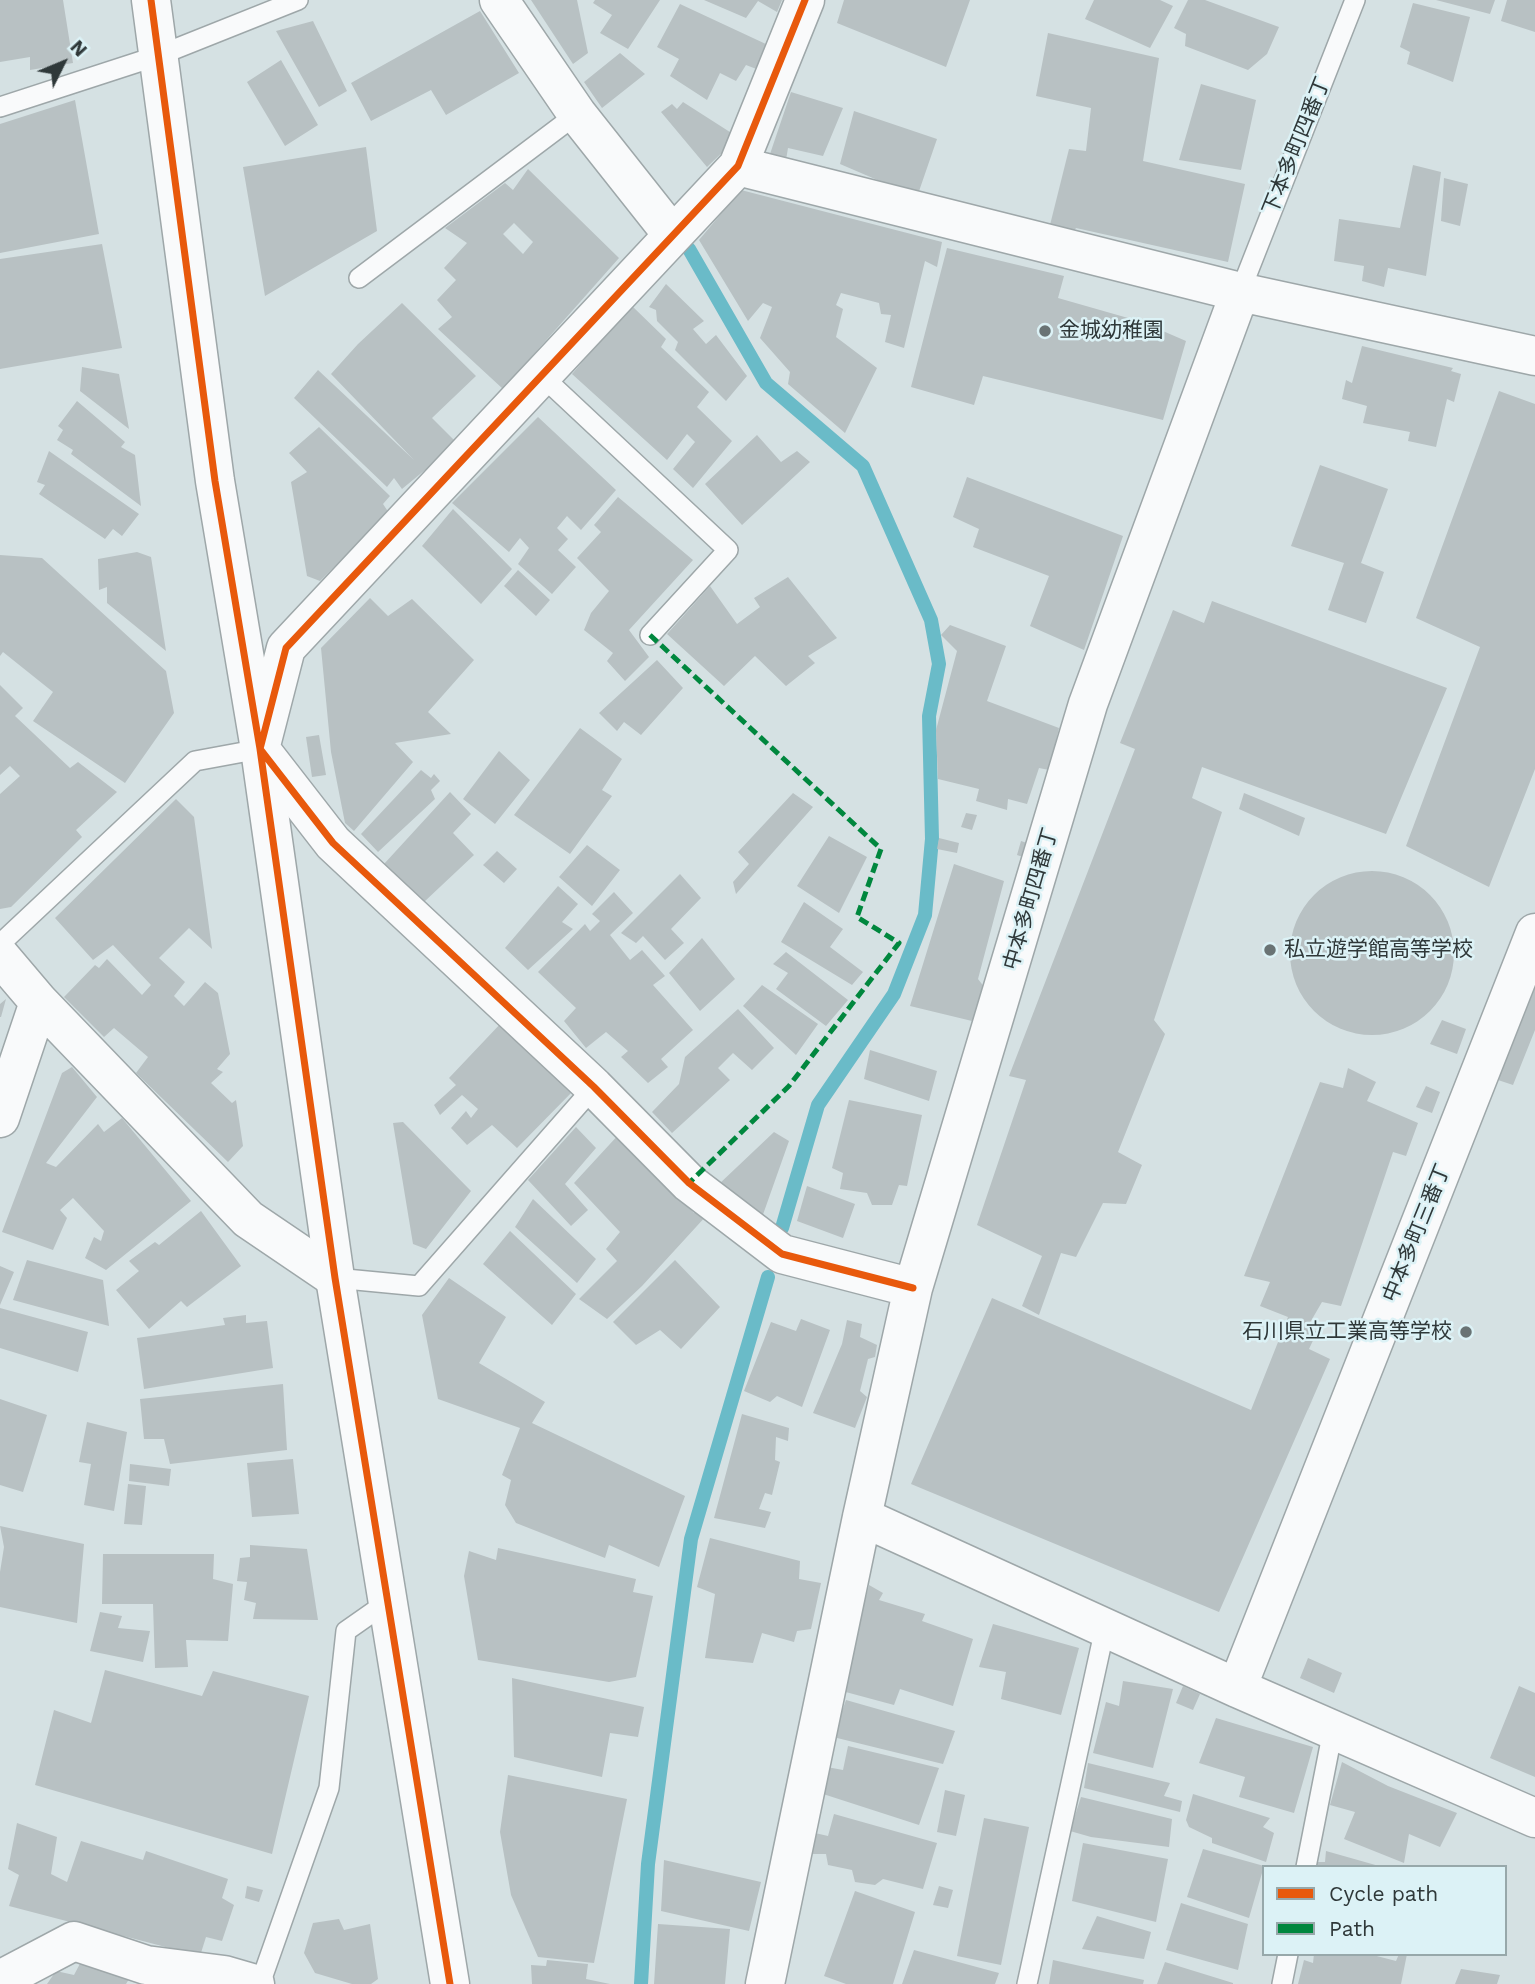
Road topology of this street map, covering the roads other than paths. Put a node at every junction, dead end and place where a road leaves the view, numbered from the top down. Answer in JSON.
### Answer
{"nodes":[{"id":1,"x":151,"y":0,"type":"edge"},
{"id":2,"x":298,"y":0,"type":"edge"},
{"id":3,"x":499,"y":0,"type":"edge"},
{"id":4,"x":805,"y":0,"type":"edge"},
{"id":5,"x":1355,"y":0,"type":"edge"},
{"id":6,"x":160,"y":55,"type":"junction"},
{"id":7,"x":0,"y":107,"type":"edge"},
{"id":8,"x":577,"y":114,"type":"junction"},
{"id":9,"x":738,"y":166,"type":"junction"},
{"id":10,"x":672,"y":234,"type":"junction"},
{"id":11,"x":359,"y":278,"type":"dead end"},
{"id":12,"x":1240,"y":292,"type":"junction"},
{"id":13,"x":1535,"y":356,"type":"edge"},
{"id":14,"x":541,"y":375,"type":"junction"},
{"id":15,"x":650,"y":635,"type":"dead end"},
{"id":16,"x":260,"y":749,"type":"junction"},
{"id":17,"x":1535,"y":933,"type":"edge"},
{"id":18,"x":0,"y":944,"type":"edge"},
{"id":19,"x":0,"y":956,"type":"edge"},
{"id":20,"x":39,"y":1002,"type":"junction"},
{"id":21,"x":594,"y":1087,"type":"junction"},
{"id":22,"x":0,"y":1118,"type":"edge"},
{"id":23,"x":335,"y":1278,"type":"junction"},
{"id":24,"x":914,"y":1288,"type":"junction"},
{"id":25,"x":862,"y":1517,"type":"junction"},
{"id":26,"x":386,"y":1603,"type":"junction"},
{"id":27,"x":1105,"y":1628,"type":"junction"},
{"id":28,"x":1237,"y":1688,"type":"junction"},
{"id":29,"x":1333,"y":1730,"type":"junction"},
{"id":30,"x":1535,"y":1818,"type":"edge"},
{"id":31,"x":1306,"y":1865,"type":"edge"},
{"id":32,"x":1288,"y":1956,"type":"edge"},
{"id":33,"x":142,"y":1975,"type":"edge"},
{"id":34,"x":0,"y":1980,"type":"edge"},
{"id":35,"x":257,"y":1984,"type":"edge"},
{"id":36,"x":450,"y":1984,"type":"edge"},
{"id":37,"x":765,"y":1984,"type":"edge"},
{"id":38,"x":1027,"y":1984,"type":"edge"},
{"id":39,"x":1282,"y":1984,"type":"edge"}],
"edges":[{"from":1,"to":6,"type":"street"},
{"from":2,"to":6,"type":"lane"},
{"from":3,"to":8,"type":"street"},
{"from":4,"to":9,"type":"street"},
{"from":5,"to":12,"type":"lane","name":"下本多町四番丁"},
{"from":6,"to":7,"type":"lane"},
{"from":6,"to":16,"type":"street"},
{"from":8,"to":10,"type":"street"},
{"from":8,"to":11,"type":"lane"},
{"from":9,"to":10,"type":"street"},
{"from":9,"to":12,"type":"street"},
{"from":10,"to":14,"type":"street"},
{"from":12,"to":13,"type":"street"},
{"from":12,"to":24,"type":"street","name":"中本多町四番丁"},
{"from":14,"to":15,"type":"lane"},
{"from":14,"to":16,"type":"street"},
{"from":16,"to":18,"type":"lane"},
{"from":16,"to":21,"type":"street"},
{"from":16,"to":23,"type":"street"},
{"from":17,"to":28,"type":"street","name":"中本多町三番丁"},
{"from":19,"to":20,"type":"street"},
{"from":20,"to":22,"type":"street"},
{"from":20,"to":23,"type":"street"},
{"from":21,"to":23,"type":"lane"},
{"from":21,"to":24,"type":"street"},
{"from":23,"to":26,"type":"street"},
{"from":24,"to":25,"type":"street","name":"中本多町四番丁"},
{"from":25,"to":27,"type":"street"},
{"from":25,"to":37,"type":"street","name":"中本多町四番丁"},
{"from":26,"to":35,"type":"lane"},
{"from":26,"to":36,"type":"street"},
{"from":27,"to":28,"type":"street"},
{"from":27,"to":38,"type":"lane"},
{"from":28,"to":29,"type":"street"},
{"from":29,"to":30,"type":"street"},
{"from":29,"to":31,"type":"lane"},
{"from":32,"to":39,"type":"lane"},
{"from":33,"to":34,"type":"street"},
{"from":33,"to":35,"type":"street"}]}
